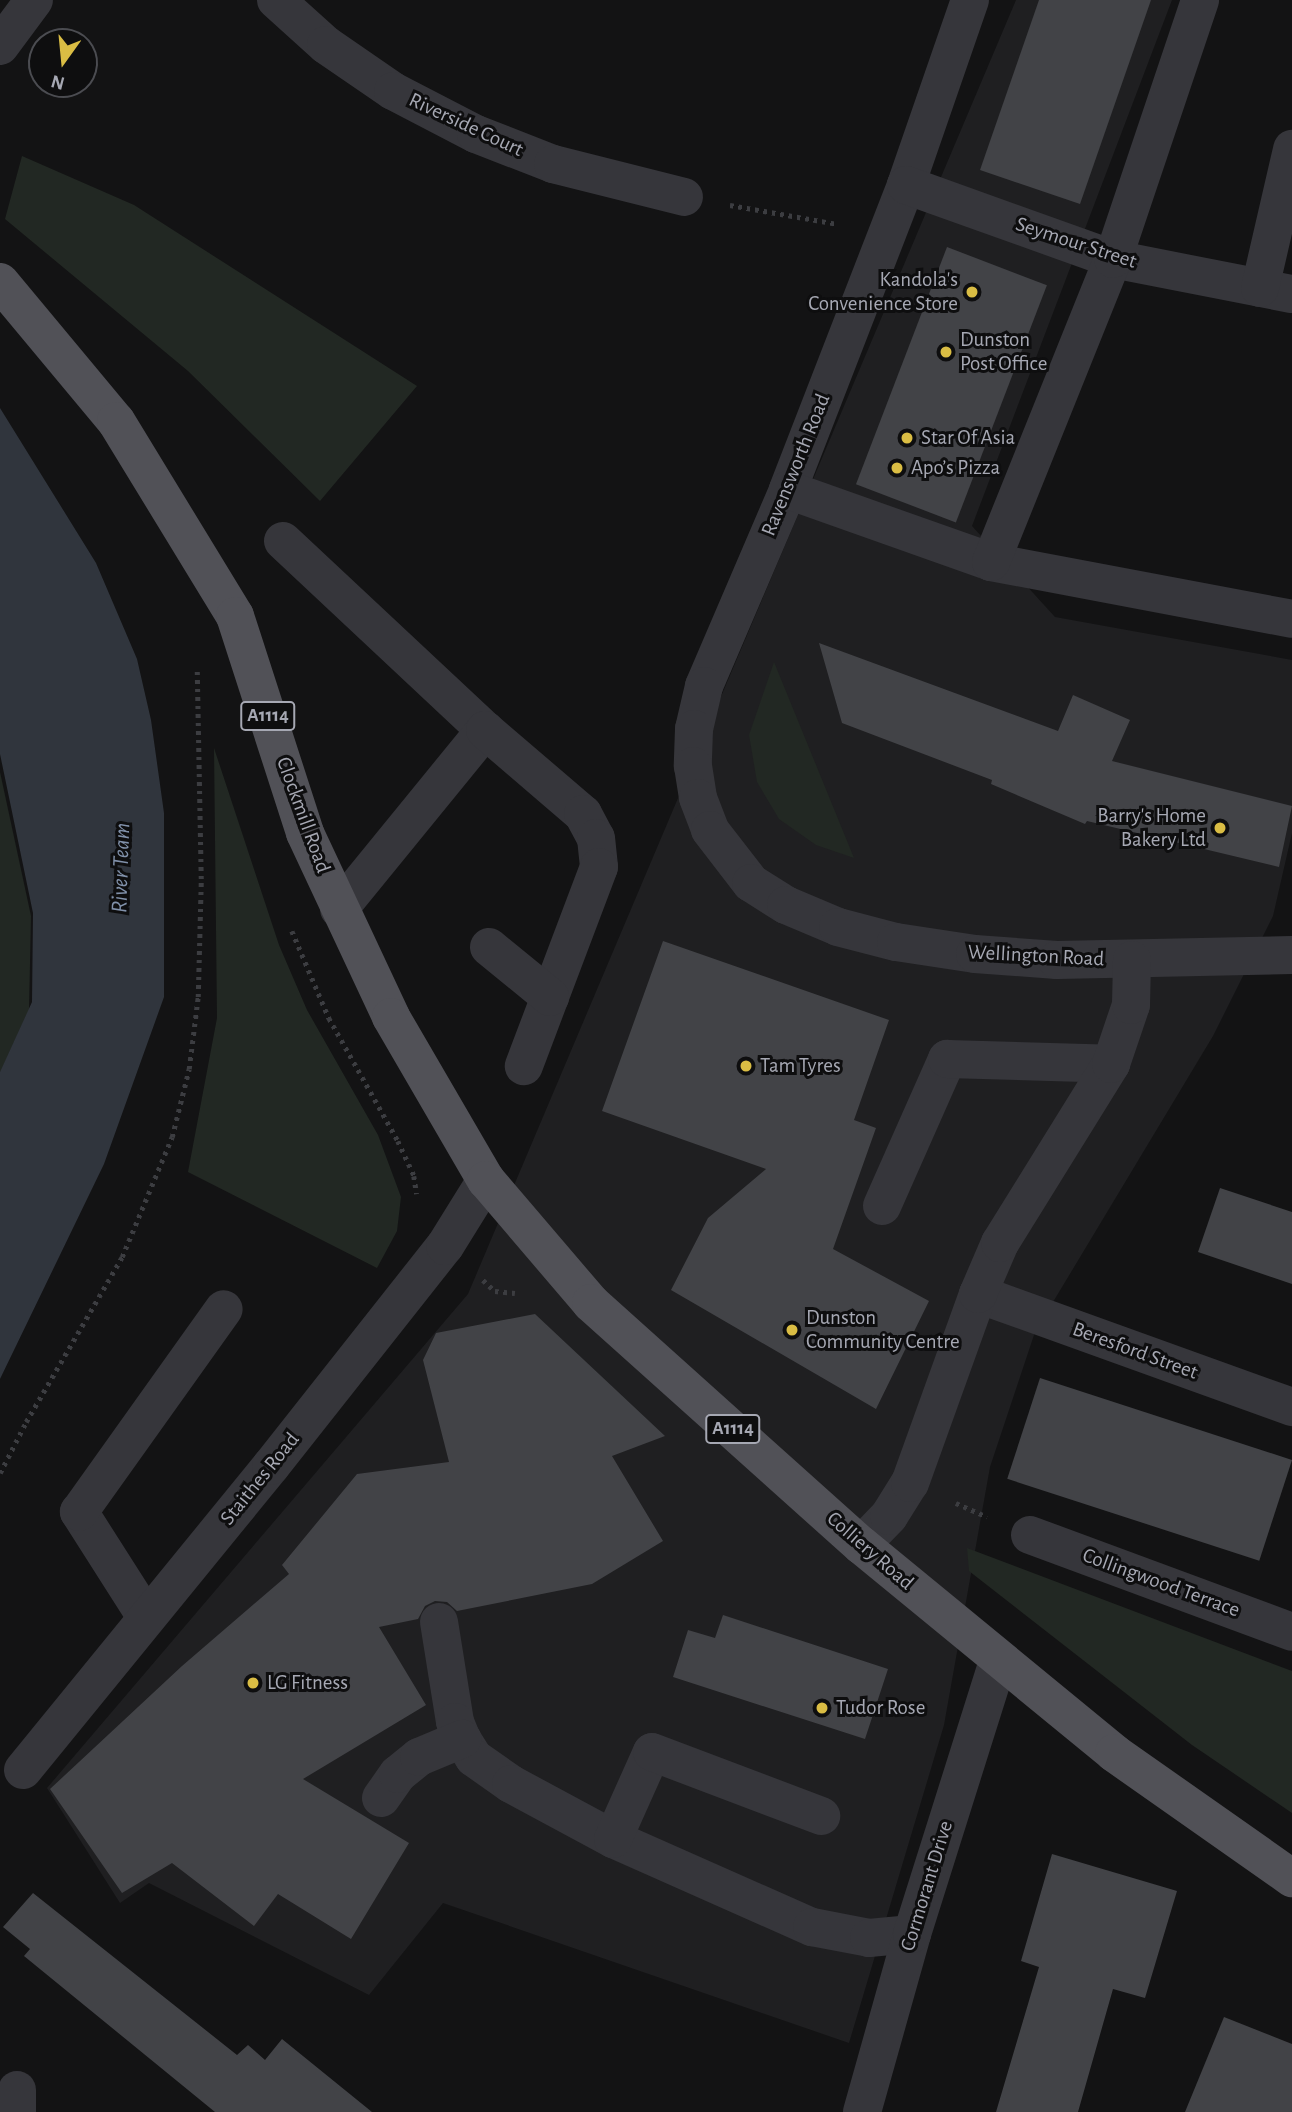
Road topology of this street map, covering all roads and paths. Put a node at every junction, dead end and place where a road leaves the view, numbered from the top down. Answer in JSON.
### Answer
{"nodes":[{"id":1,"x":34,"y":0,"type":"edge"},
{"id":2,"x":275,"y":0,"type":"edge"},
{"id":3,"x":970,"y":0,"type":"edge"},
{"id":4,"x":1200,"y":0,"type":"edge"},
{"id":5,"x":0,"y":46,"type":"edge"},
{"id":6,"x":1292,"y":149,"type":"edge"},
{"id":7,"x":906,"y":185,"type":"junction"},
{"id":8,"x":684,"y":197,"type":"joint"},
{"id":9,"x":887,"y":232,"type":"junction"},
{"id":10,"x":1113,"y":259,"type":"junction"},
{"id":11,"x":0,"y":282,"type":"edge"},
{"id":12,"x":1276,"y":291,"type":"edge"},
{"id":13,"x":788,"y":491,"type":"junction"},
{"id":14,"x":283,"y":541,"type":"dead end"},
{"id":15,"x":990,"y":562,"type":"junction"},
{"id":16,"x":1292,"y":619,"type":"edge"},
{"id":17,"x":197,"y":657,"type":"dead end"},
{"id":18,"x":485,"y":730,"type":"junction"},
{"id":19,"x":786,"y":905,"type":"joint"},
{"id":20,"x":339,"y":909,"type":"junction"},
{"id":21,"x":489,"y":947,"type":"dead end"},
{"id":22,"x":1292,"y":955,"type":"edge"},
{"id":23,"x":1132,"y":960,"type":"junction"},
{"id":24,"x":550,"y":998,"type":"junction"},
{"id":25,"x":1111,"y":1064,"type":"junction"},
{"id":26,"x":524,"y":1066,"type":"dead end"},
{"id":27,"x":486,"y":1181,"type":"junction"},
{"id":28,"x":882,"y":1206,"type":"dead end"},
{"id":29,"x":978,"y":1294,"type":"junction"},
{"id":30,"x":224,"y":1309,"type":"dead end"},
{"id":31,"x":1292,"y":1407,"type":"edge"},
{"id":32,"x":0,"y":1473,"type":"edge"},
{"id":33,"x":909,"y":1483,"type":"junction"},
{"id":34,"x":1030,"y":1535,"type":"joint"},
{"id":35,"x":861,"y":1545,"type":"junction"},
{"id":36,"x":146,"y":1617,"type":"junction"},
{"id":37,"x":439,"y":1622,"type":"dead end"},
{"id":38,"x":1292,"y":1632,"type":"edge"},
{"id":39,"x":998,"y":1661,"type":"junction"},
{"id":40,"x":461,"y":1739,"type":"junction"},
{"id":41,"x":23,"y":1770,"type":"dead end"},
{"id":42,"x":381,"y":1798,"type":"dead end"},
{"id":43,"x":821,"y":1816,"type":"dead end"},
{"id":44,"x":613,"y":1839,"type":"junction"},
{"id":45,"x":1292,"y":1878,"type":"edge"},
{"id":46,"x":912,"y":1934,"type":"junction"},
{"id":47,"x":862,"y":2112,"type":"edge"}],
"edges":[{"from":1,"to":5,"type":"street"},
{"from":2,"to":8,"type":"street","name":"Riverside Court"},
{"from":3,"to":7,"type":"street","name":"Ravensworth Road"},
{"from":4,"to":10,"type":"street"},
{"from":6,"to":12,"type":"street"},
{"from":7,"to":9,"type":"street","name":"Ravensworth Road"},
{"from":7,"to":10,"type":"street","name":"Seymour Street"},
{"from":8,"to":9,"type":"path"},
{"from":9,"to":13,"type":"street","name":"Ravensworth Road"},
{"from":10,"to":12,"type":"street","name":"Seymour Street"},
{"from":10,"to":15,"type":"street"},
{"from":11,"to":20,"type":"main road","name":"Clockmill Road","number":"A1114"},
{"from":13,"to":15,"type":"street"},
{"from":13,"to":19,"type":"street","name":"Ravensworth Road"},
{"from":14,"to":18,"type":"street"},
{"from":15,"to":16,"type":"street"},
{"from":17,"to":32,"type":"path"},
{"from":18,"to":20,"type":"street"},
{"from":18,"to":24,"type":"street"},
{"from":19,"to":23,"type":"street","name":"Wellington Road"},
{"from":20,"to":27,"type":"main road","name":"Clockmill Road","number":"A1114"},
{"from":21,"to":24,"type":"street"},
{"from":22,"to":23,"type":"street","name":"Wellington Road"},
{"from":23,"to":25,"type":"street"},
{"from":24,"to":26,"type":"street"},
{"from":25,"to":28,"type":"street"},
{"from":25,"to":29,"type":"street"},
{"from":27,"to":35,"type":"main road","name":"Colliery Road","number":"A1114"},
{"from":27,"to":36,"type":"street","name":"Staithes Road"},
{"from":29,"to":31,"type":"street","name":"Beresford Street"},
{"from":29,"to":33,"type":"street"},
{"from":30,"to":36,"type":"street"},
{"from":33,"to":34,"type":"path"},
{"from":33,"to":35,"type":"street"},
{"from":34,"to":38,"type":"street","name":"Collingwood Terrace"},
{"from":35,"to":39,"type":"main road","name":"Colliery Road","number":"A1114"},
{"from":36,"to":41,"type":"street","name":"Staithes Road"},
{"from":37,"to":40,"type":"street"},
{"from":39,"to":45,"type":"main road","name":"Colliery Road","number":"A1114"},
{"from":39,"to":46,"type":"street","name":"Cormorant Drive"},
{"from":40,"to":42,"type":"street"},
{"from":40,"to":44,"type":"street"},
{"from":43,"to":44,"type":"street"},
{"from":44,"to":46,"type":"street"},
{"from":46,"to":47,"type":"street","name":"Cormorant Drive"}]}
